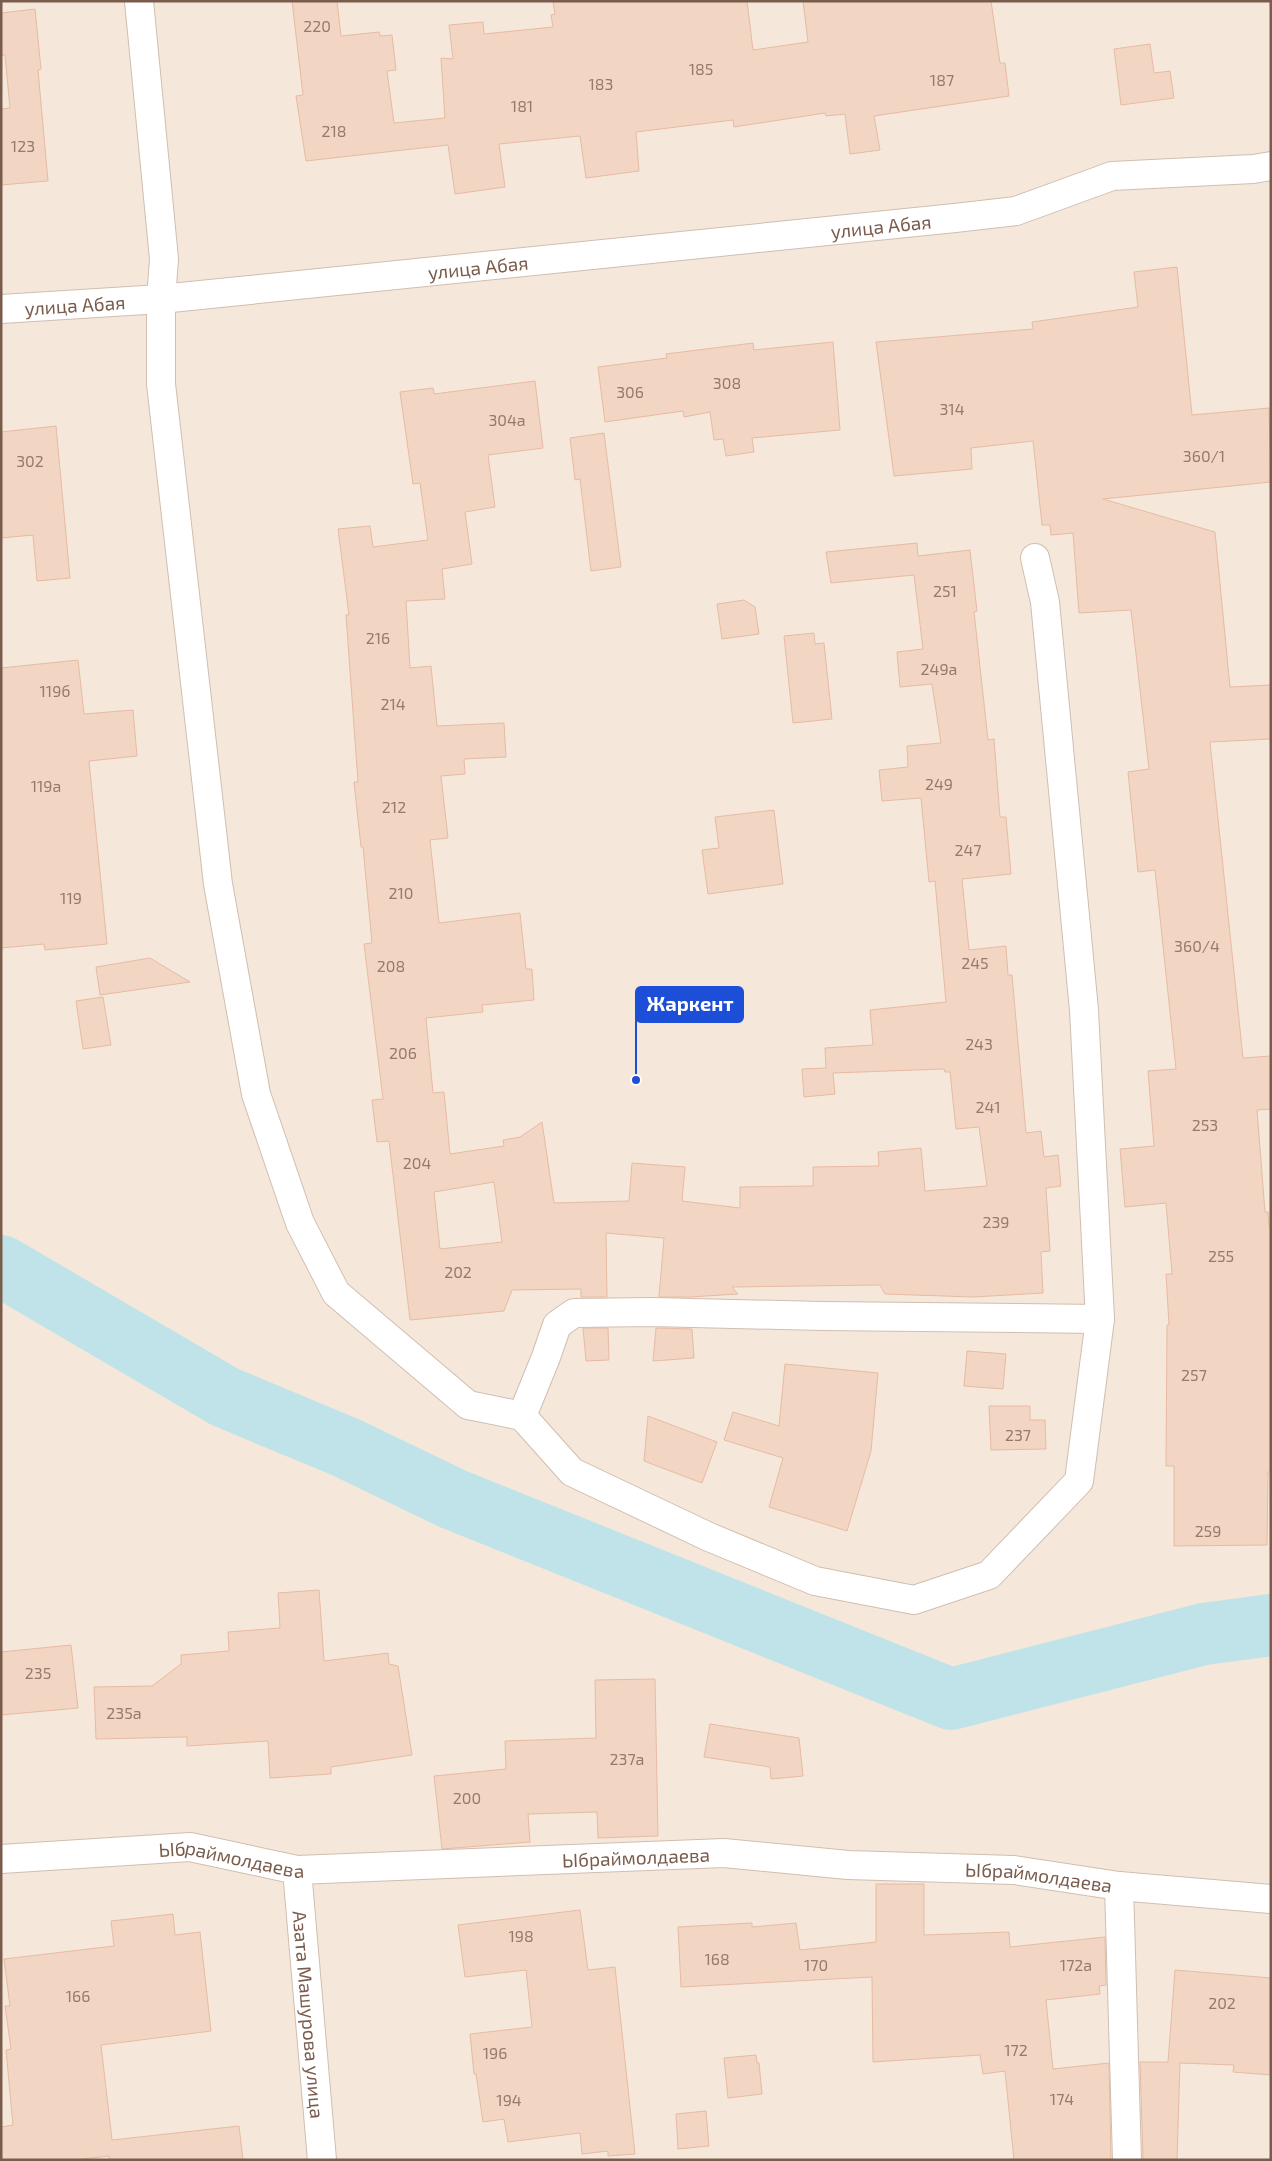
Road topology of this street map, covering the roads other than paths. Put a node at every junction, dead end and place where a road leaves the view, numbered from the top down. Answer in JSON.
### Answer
{"nodes":[{"id":1,"x":139,"y":1,"type":"edge"},
{"id":2,"x":1271,"y":166,"type":"edge"},
{"id":3,"x":161,"y":300,"type":"junction"},
{"id":4,"x":1,"y":309,"type":"edge"},
{"id":5,"x":1035,"y":558,"type":"dead end"},
{"id":6,"x":1100,"y":1319,"type":"junction"},
{"id":7,"x":522,"y":1416,"type":"junction"},
{"id":8,"x":1,"y":1859,"type":"edge"},
{"id":9,"x":297,"y":1870,"type":"junction"},
{"id":10,"x":1119,"y":1886,"type":"junction"},
{"id":11,"x":1271,"y":1899,"type":"edge"},
{"id":12,"x":322,"y":2160,"type":"edge"},
{"id":13,"x":1127,"y":2160,"type":"edge"}],
"edges":[{"from":1,"to":3,"type":"street"},
{"from":2,"to":3,"type":"street","name":"улица Абая"},
{"from":3,"to":4,"type":"street","name":"улица Абая"},
{"from":3,"to":7,"type":"street"},
{"from":5,"to":6,"type":"street"},
{"from":6,"to":7,"type":"street"},
{"from":6,"to":7,"type":"street"},
{"from":8,"to":9,"type":"street","name":"Ыбраймолдаева"},
{"from":9,"to":10,"type":"street","name":"Ыбраймолдаева"},
{"from":9,"to":12,"type":"street","name":"Азата Машурова улица"},
{"from":10,"to":11,"type":"street","name":"Ыбраймолдаева"},
{"from":10,"to":13,"type":"street"}]}
